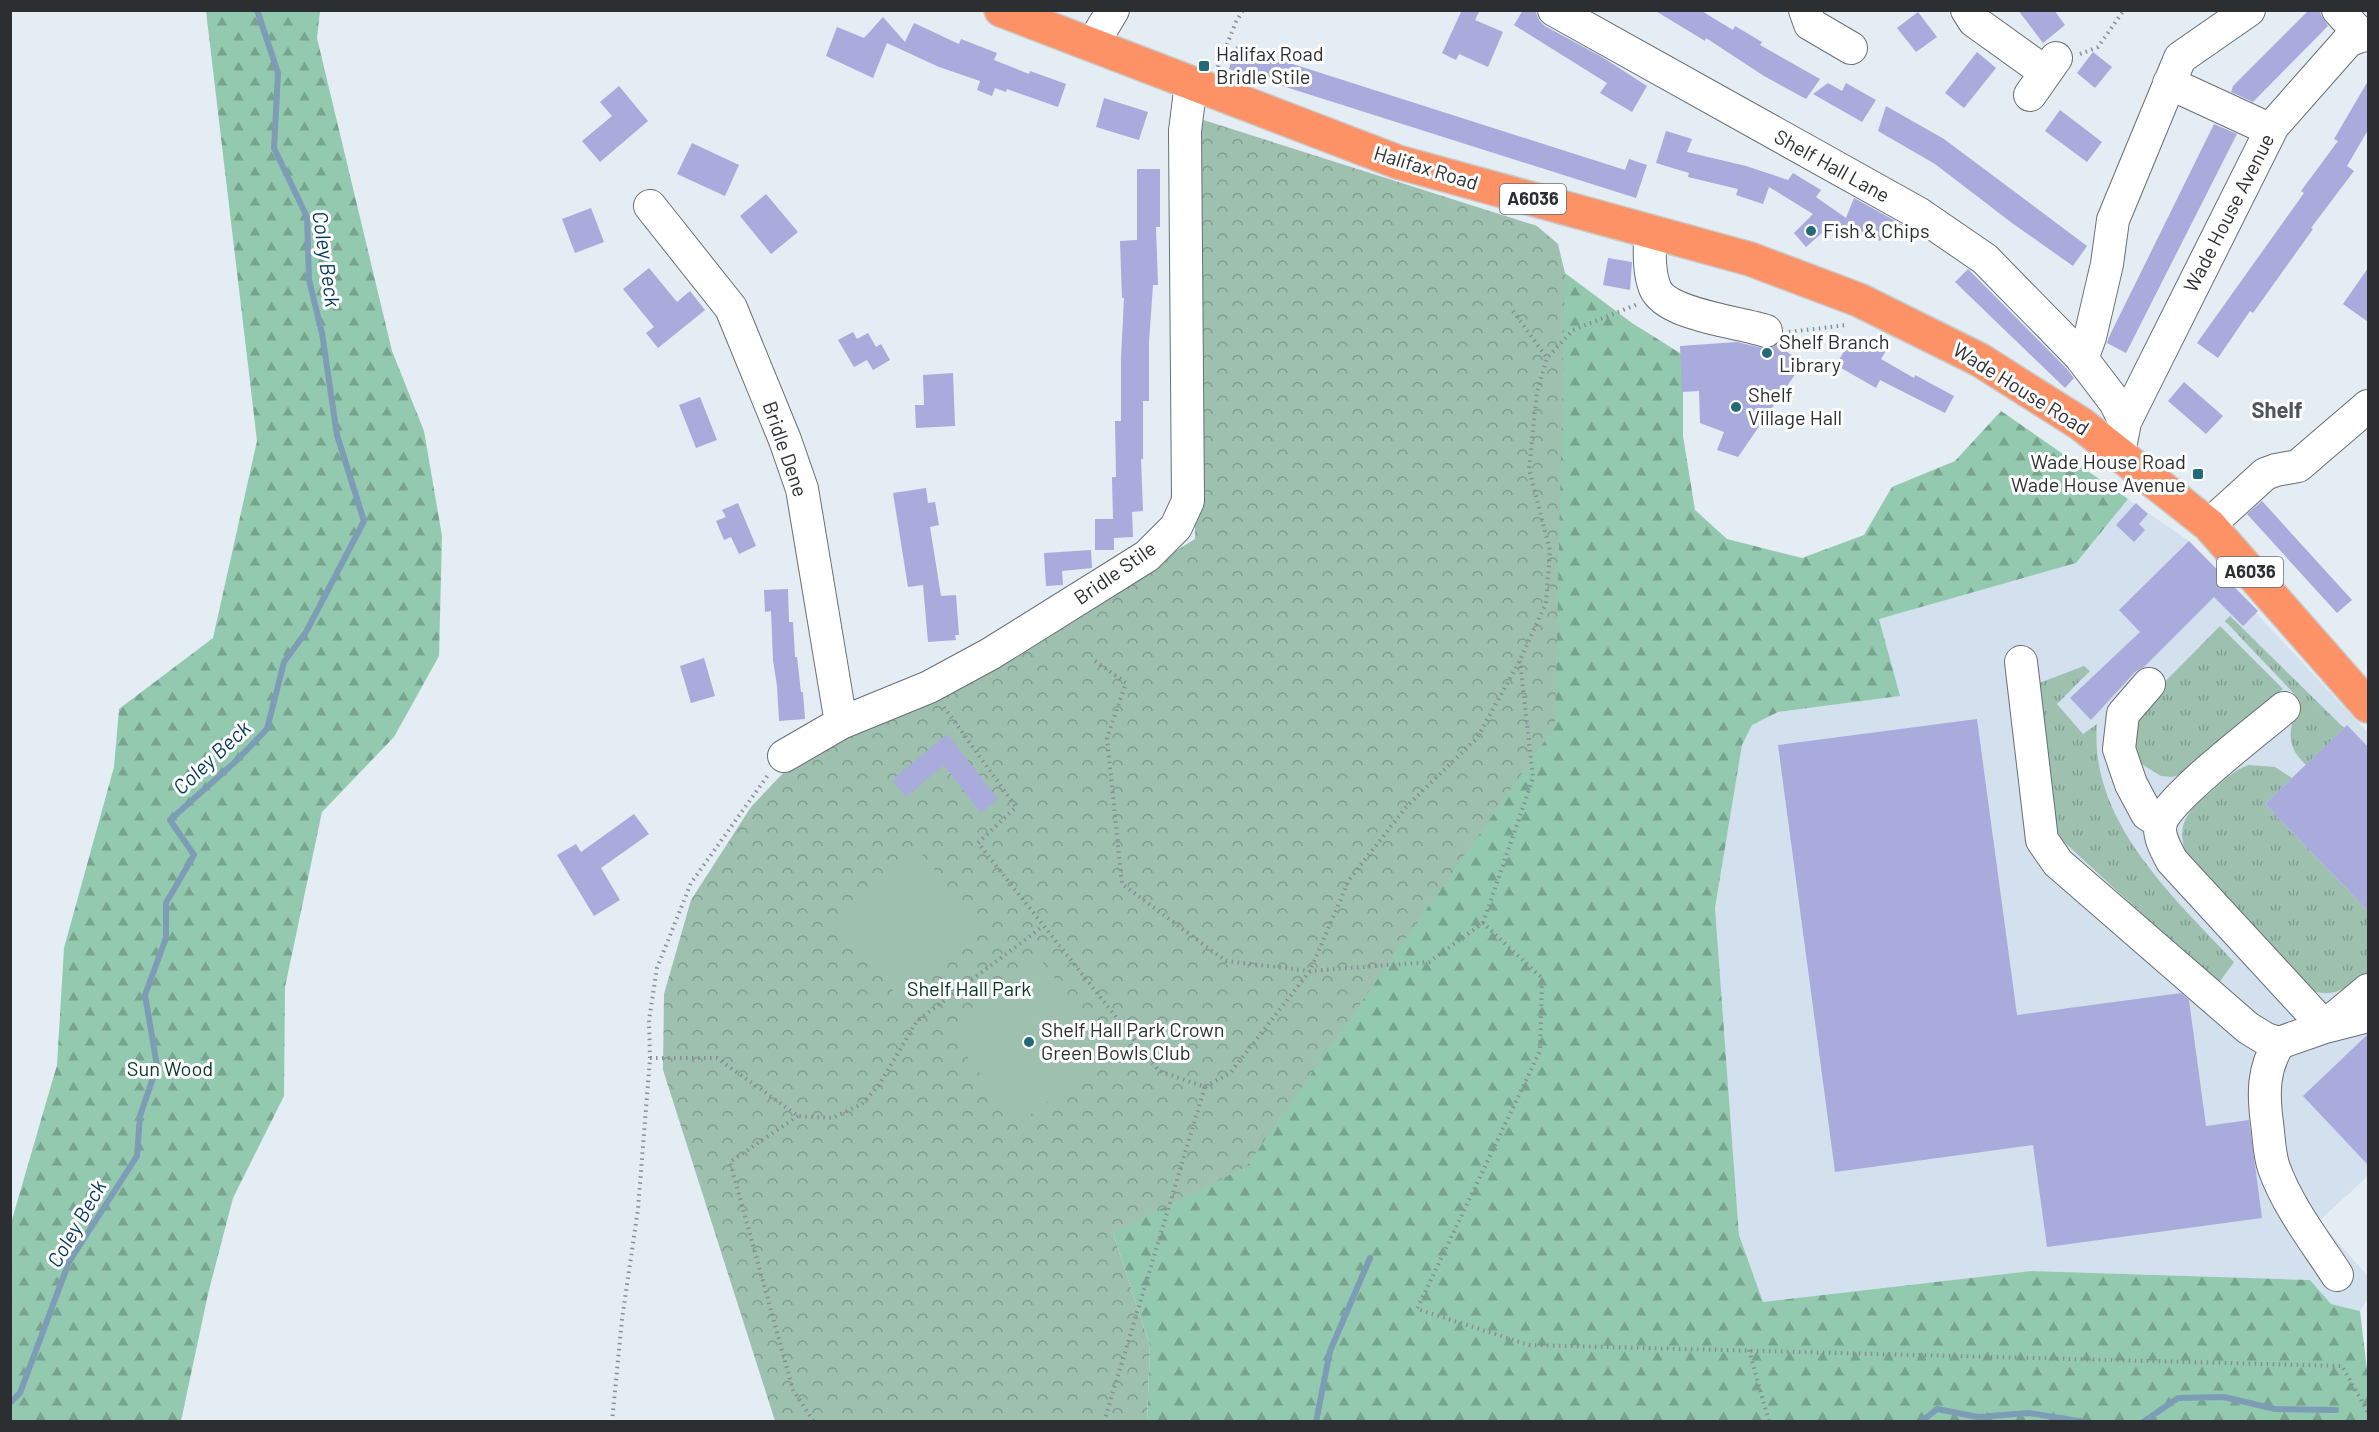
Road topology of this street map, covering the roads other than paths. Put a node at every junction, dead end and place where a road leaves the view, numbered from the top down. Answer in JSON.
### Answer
{"nodes":[{"id":1,"x":1000,"y":10,"type":"edge"},
{"id":2,"x":1113,"y":10,"type":"edge"},
{"id":3,"x":1554,"y":10,"type":"edge"},
{"id":4,"x":1805,"y":10,"type":"edge"},
{"id":5,"x":1967,"y":10,"type":"edge"},
{"id":6,"x":2249,"y":10,"type":"edge"},
{"id":7,"x":2338,"y":10,"type":"edge"},
{"id":8,"x":2365,"y":34,"type":"edge"},
{"id":9,"x":1092,"y":45,"type":"junction"},
{"id":10,"x":1851,"y":48,"type":"dead end"},
{"id":11,"x":2043,"y":75,"type":"road end"},
{"id":12,"x":2169,"y":83,"type":"junction"},
{"id":13,"x":1200,"y":86,"type":"junction"},
{"id":14,"x":2271,"y":130,"type":"junction"},
{"id":15,"x":650,"y":206,"type":"dead end"},
{"id":16,"x":1650,"y":231,"type":"junction"},
{"id":17,"x":1868,"y":304,"type":"joint"},
{"id":18,"x":1767,"y":331,"type":"road end"},
{"id":19,"x":2082,"y":359,"type":"junction"},
{"id":20,"x":2368,"y":406,"type":"edge"},
{"id":21,"x":2125,"y":422,"type":"junction"},
{"id":22,"x":2119,"y":453,"type":"junction"},
{"id":23,"x":2209,"y":525,"type":"junction"},
{"id":24,"x":2021,"y":662,"type":"dead end"},
{"id":25,"x":2149,"y":684,"type":"dead end"},
{"id":26,"x":2368,"y":705,"type":"edge"},
{"id":27,"x":2284,"y":708,"type":"dead end"},
{"id":28,"x":841,"y":723,"type":"junction"},
{"id":29,"x":784,"y":756,"type":"road end"},
{"id":30,"x":2161,"y":823,"type":"junction"},
{"id":31,"x":2368,"y":990,"type":"edge"},
{"id":32,"x":2368,"y":1016,"type":"edge"},
{"id":33,"x":2325,"y":1027,"type":"junction"},
{"id":34,"x":2279,"y":1043,"type":"junction"},
{"id":35,"x":2337,"y":1275,"type":"dead end"}],
"edges":[{"from":1,"to":9,"type":"highway","name":"Halifax Road","number":"A6036"},
{"from":2,"to":9,"type":"street"},
{"from":3,"to":19,"type":"street","name":"Shelf Hall Lane"},
{"from":4,"to":10,"type":"street"},
{"from":5,"to":11,"type":"street"},
{"from":6,"to":12,"type":"street"},
{"from":7,"to":8,"type":"street"},
{"from":8,"to":14,"type":"street","name":"Wade House Avenue"},
{"from":9,"to":13,"type":"highway","name":"Halifax Road","number":"A6036"},
{"from":12,"to":14,"type":"street"},
{"from":12,"to":19,"type":"street"},
{"from":13,"to":16,"type":"highway","name":"Halifax Road","number":"A6036"},
{"from":13,"to":28,"type":"street","name":"Bridle Stile"},
{"from":14,"to":21,"type":"street","name":"Wade House Avenue"},
{"from":15,"to":28,"type":"street","name":"Bridle Dene"},
{"from":16,"to":17,"type":"highway","name":"Halifax Road","number":"A6036"},
{"from":16,"to":18,"type":"street"},
{"from":17,"to":22,"type":"highway","name":"Wade House Road","number":"A6036"},
{"from":19,"to":21,"type":"street","name":"Shelf Hall Lane"},
{"from":20,"to":23,"type":"street"},
{"from":21,"to":22,"type":"street"},
{"from":22,"to":23,"type":"highway","name":"Wade House Road","number":"A6036"},
{"from":23,"to":26,"type":"highway","name":"Wade House Road","number":"A6036"},
{"from":24,"to":34,"type":"street"},
{"from":25,"to":30,"type":"street"},
{"from":27,"to":30,"type":"street"},
{"from":28,"to":29,"type":"street","name":"Bridle Stile"},
{"from":30,"to":33,"type":"street"},
{"from":31,"to":33,"type":"street"},
{"from":32,"to":33,"type":"street"},
{"from":33,"to":34,"type":"street"},
{"from":34,"to":35,"type":"street"}]}
